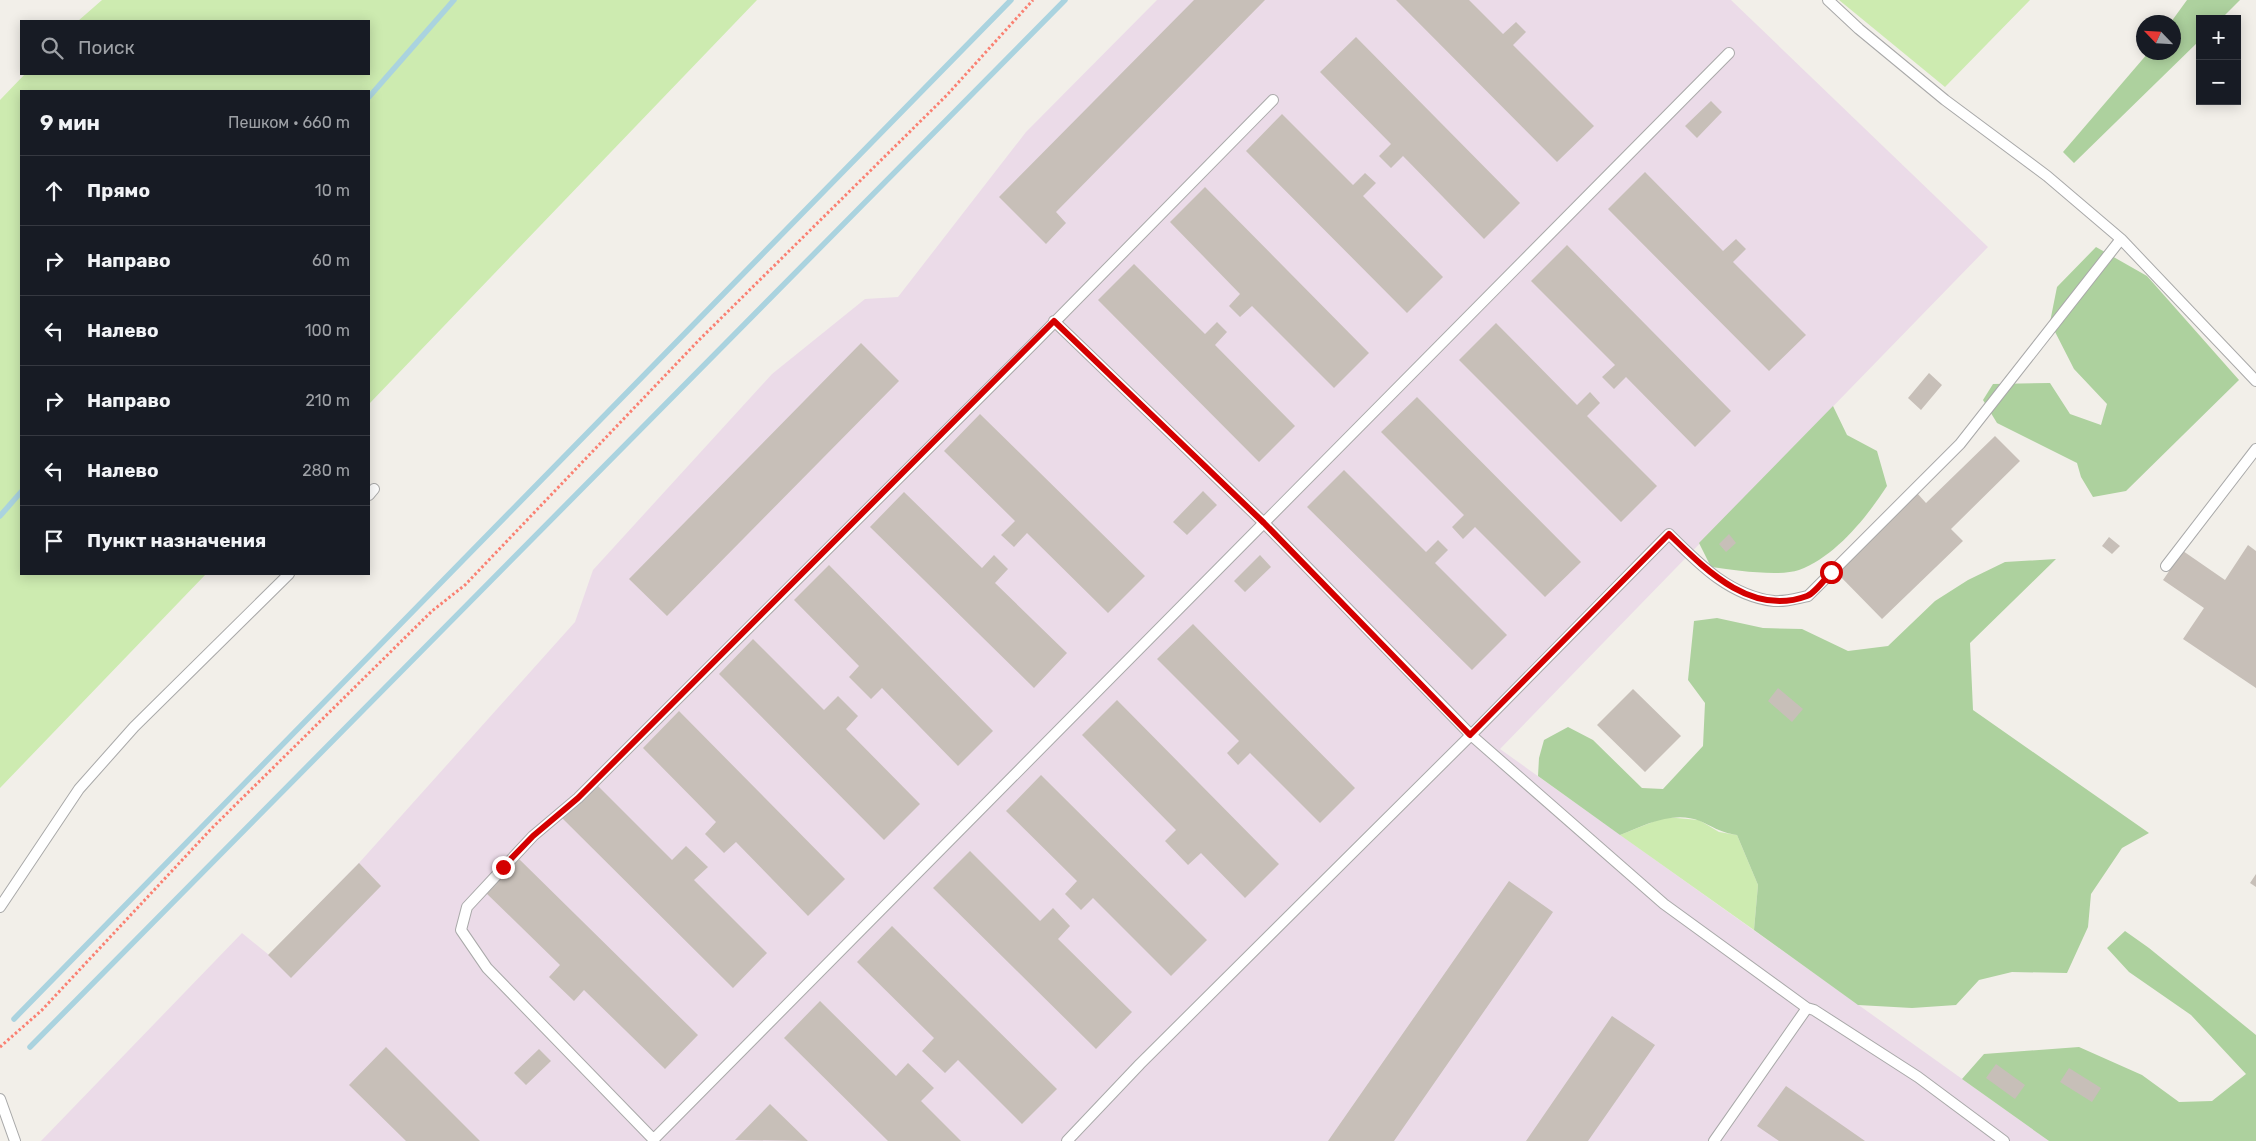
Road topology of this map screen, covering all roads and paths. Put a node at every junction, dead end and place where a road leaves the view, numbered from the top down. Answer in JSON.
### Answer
{"nodes":[{"id":1,"x":1033,"y":0,"type":"edge"},
{"id":2,"x":1828,"y":0,"type":"edge"},
{"id":3,"x":1729,"y":53,"type":"dead end"},
{"id":4,"x":1273,"y":100,"type":"dead end"},
{"id":5,"x":2121,"y":239,"type":"junction"},
{"id":6,"x":1054,"y":321,"type":"junction"},
{"id":7,"x":2256,"y":381,"type":"edge"},
{"id":8,"x":2256,"y":449,"type":"edge"},
{"id":9,"x":1264,"y":523,"type":"junction"},
{"id":10,"x":2166,"y":566,"type":"dead end"},
{"id":11,"x":288,"y":575,"type":"edge"},
{"id":12,"x":1470,"y":735,"type":"junction"},
{"id":13,"x":0,"y":908,"type":"edge"},
{"id":14,"x":1807,"y":1008,"type":"junction"},
{"id":15,"x":0,"y":1047,"type":"edge"},
{"id":16,"x":0,"y":1099,"type":"edge"},
{"id":17,"x":654,"y":1140,"type":"edge"},
{"id":18,"x":15,"y":1141,"type":"edge"},
{"id":19,"x":1067,"y":1141,"type":"edge"},
{"id":20,"x":1714,"y":1141,"type":"edge"},
{"id":21,"x":2004,"y":1141,"type":"edge"}],
"edges":[{"from":1,"to":15,"type":"path"},
{"from":2,"to":5,"type":"lane"},
{"from":3,"to":9,"type":"lane"},
{"from":4,"to":6,"type":"lane"},
{"from":5,"to":7,"type":"lane"},
{"from":5,"to":12,"type":"lane"},
{"from":6,"to":9,"type":"lane"},
{"from":6,"to":17,"type":"lane"},
{"from":8,"to":10,"type":"lane"},
{"from":9,"to":12,"type":"lane"},
{"from":9,"to":17,"type":"lane"},
{"from":11,"to":13,"type":"lane"},
{"from":12,"to":14,"type":"lane"},
{"from":12,"to":19,"type":"lane"},
{"from":14,"to":20,"type":"lane"},
{"from":14,"to":21,"type":"lane"},
{"from":16,"to":18,"type":"lane"}]}
